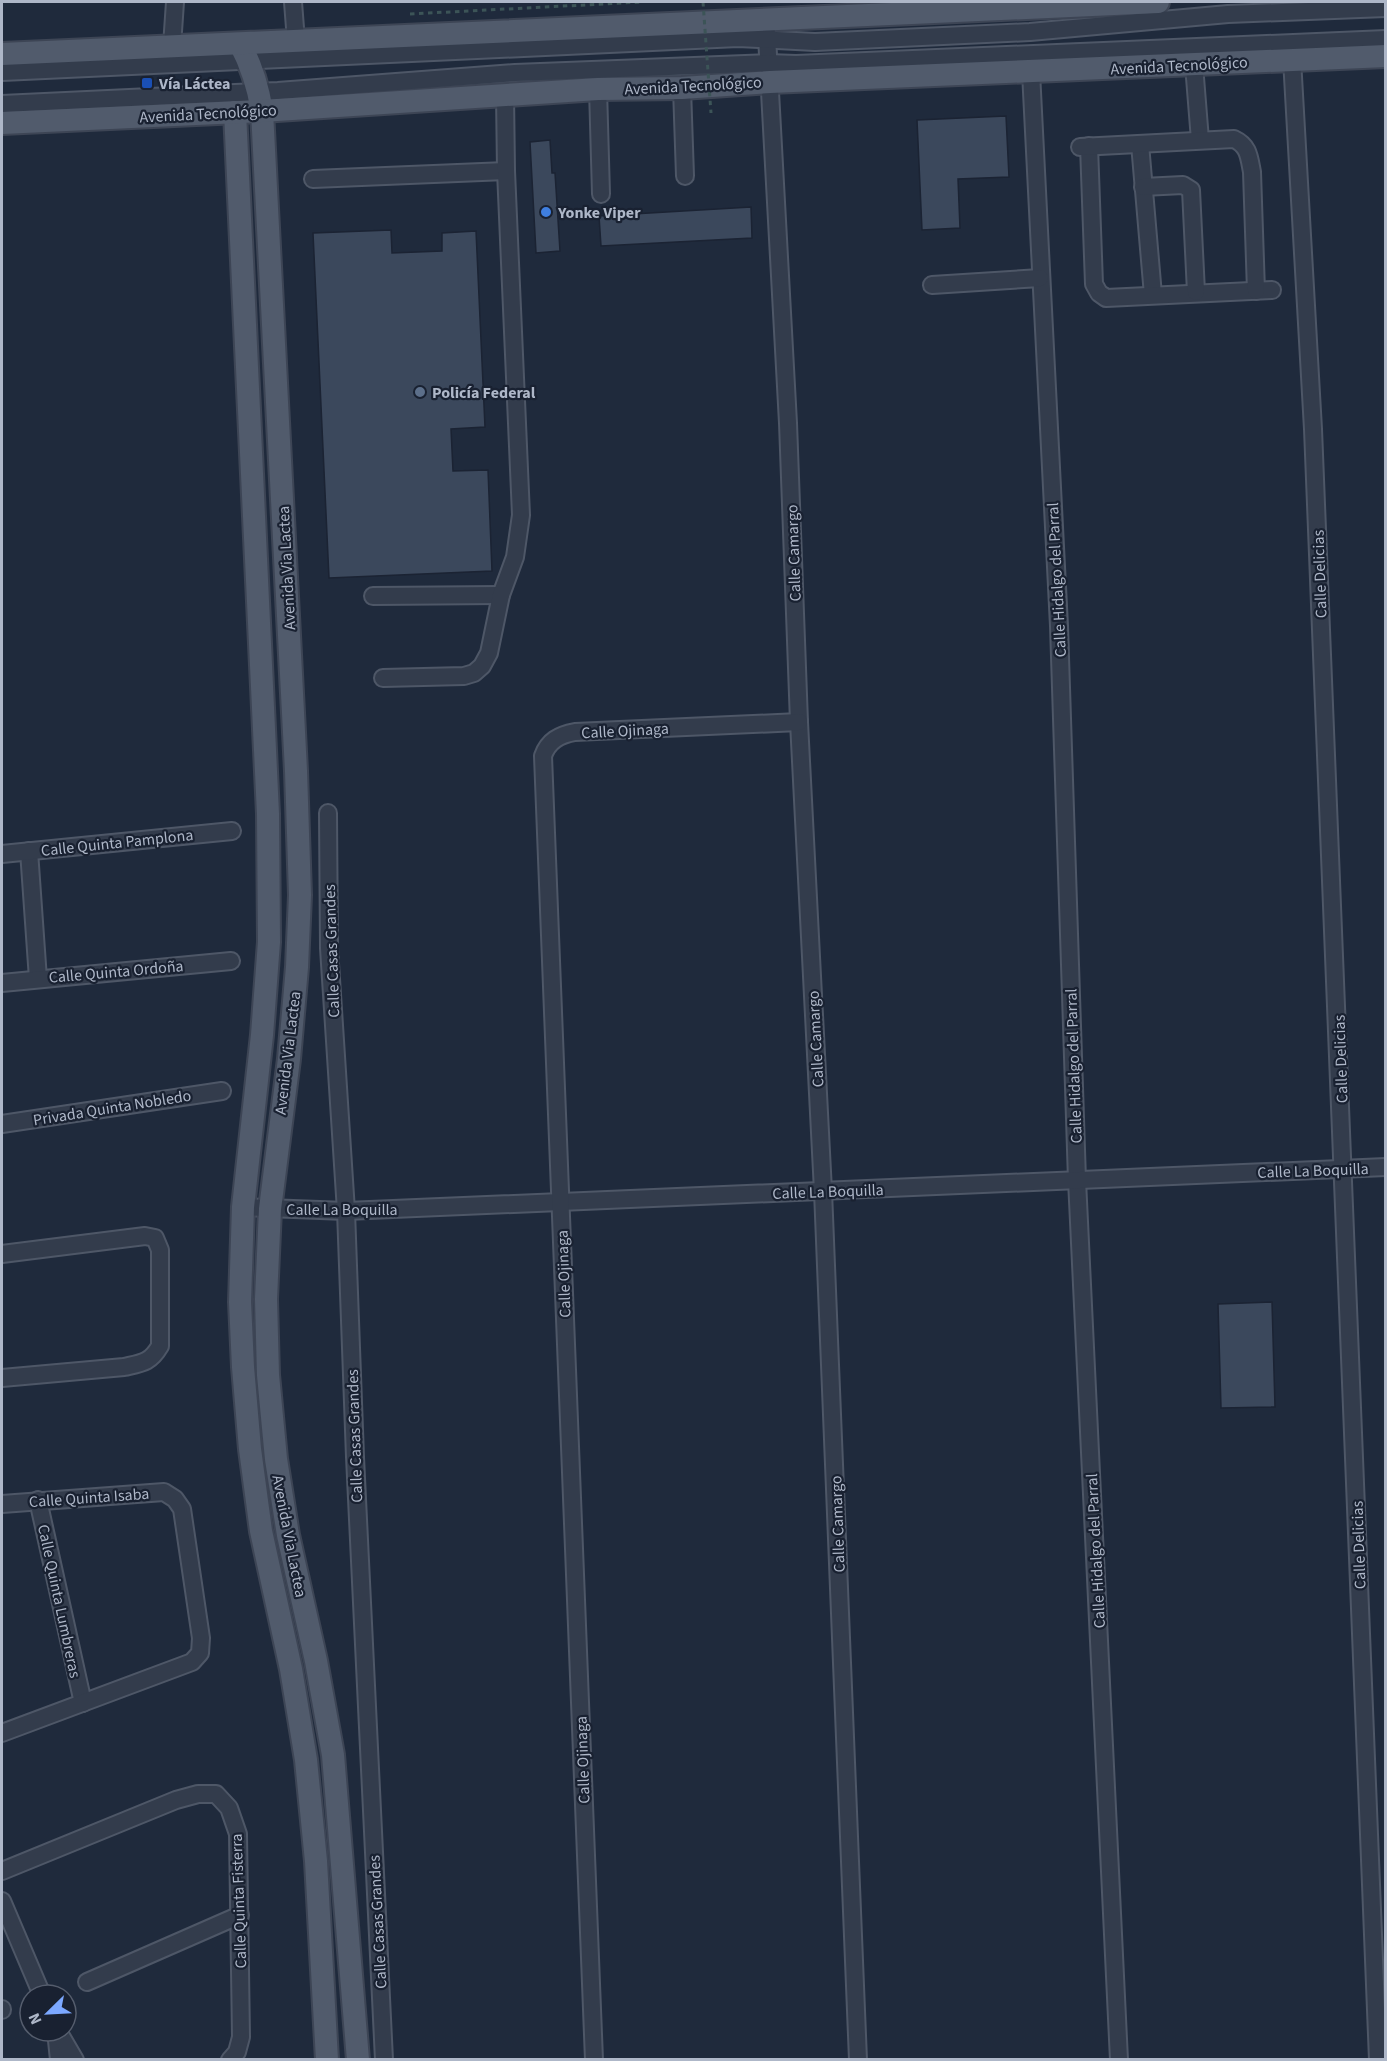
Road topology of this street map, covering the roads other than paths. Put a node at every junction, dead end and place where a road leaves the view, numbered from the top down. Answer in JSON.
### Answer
{"nodes":[{"id":1,"x":175,"y":2,"type":"edge"},
{"id":2,"x":293,"y":2,"type":"edge"},
{"id":3,"x":1158,"y":2,"type":"edge"},
{"id":4,"x":1075,"y":4,"type":"edge"},
{"id":5,"x":1386,"y":8,"type":"edge"},
{"id":6,"x":766,"y":29,"type":"junction"},
{"id":7,"x":1386,"y":39,"type":"edge"},
{"id":8,"x":296,"y":41,"type":"junction"},
{"id":9,"x":172,"y":46,"type":"junction"},
{"id":10,"x":245,"y":53,"type":"junction"},
{"id":11,"x":2,"y":54,"type":"edge"},
{"id":12,"x":1386,"y":56,"type":"edge"},
{"id":13,"x":1292,"y":59,"type":"junction"},
{"id":14,"x":1194,"y":65,"type":"junction"},
{"id":15,"x":2,"y":72,"type":"edge"},
{"id":16,"x":1031,"y":72,"type":"junction"},
{"id":17,"x":769,"y":73,"type":"junction"},
{"id":18,"x":682,"y":88,"type":"junction"},
{"id":19,"x":598,"y":89,"type":"junction"},
{"id":20,"x":505,"y":95,"type":"junction"},
{"id":21,"x":261,"y":101,"type":"junction"},
{"id":22,"x":2,"y":104,"type":"edge"},
{"id":23,"x":235,"y":111,"type":"junction"},
{"id":24,"x":2,"y":123,"type":"edge"},
{"id":25,"x":1200,"y":140,"type":"junction"},
{"id":26,"x":1140,"y":144,"type":"junction"},
{"id":27,"x":506,"y":171,"type":"junction"},
{"id":28,"x":685,"y":176,"type":"dead end"},
{"id":29,"x":313,"y":179,"type":"dead end"},
{"id":30,"x":1143,"y":187,"type":"junction"},
{"id":31,"x":602,"y":194,"type":"dead end"},
{"id":32,"x":1040,"y":278,"type":"junction"},
{"id":33,"x":932,"y":285,"type":"dead end"},
{"id":34,"x":1196,"y":292,"type":"junction"},
{"id":35,"x":1152,"y":295,"type":"junction"},
{"id":36,"x":501,"y":595,"type":"junction"},
{"id":37,"x":373,"y":596,"type":"dead end"},
{"id":38,"x":383,"y":678,"type":"dead end"},
{"id":39,"x":799,"y":722,"type":"junction"},
{"id":40,"x":328,"y":813,"type":"dead end"},
{"id":41,"x":232,"y":831,"type":"dead end"},
{"id":42,"x":29,"y":851,"type":"junction"},
{"id":43,"x":2,"y":854,"type":"edge"},
{"id":44,"x":231,"y":961,"type":"dead end"},
{"id":45,"x":38,"y":979,"type":"junction"},
{"id":46,"x":2,"y":983,"type":"edge"},
{"id":47,"x":222,"y":1091,"type":"dead end"},
{"id":48,"x":2,"y":1124,"type":"edge"},
{"id":49,"x":1386,"y":1167,"type":"edge"},
{"id":50,"x":1344,"y":1169,"type":"junction"},
{"id":51,"x":1077,"y":1180,"type":"junction"},
{"id":52,"x":823,"y":1191,"type":"junction"},
{"id":53,"x":560,"y":1202,"type":"junction"},
{"id":54,"x":243,"y":1207,"type":"junction"},
{"id":55,"x":270,"y":1209,"type":"junction"},
{"id":56,"x":346,"y":1211,"type":"junction"},
{"id":57,"x":2,"y":1254,"type":"edge"},
{"id":58,"x":2,"y":1378,"type":"edge"},
{"id":59,"x":38,"y":1500,"type":"junction"},
{"id":60,"x":2,"y":1504,"type":"edge"},
{"id":61,"x":83,"y":1703,"type":"junction"},
{"id":62,"x":2,"y":1733,"type":"edge"},
{"id":63,"x":2,"y":1871,"type":"edge"},
{"id":64,"x":2,"y":1900,"type":"edge"},
{"id":65,"x":240,"y":1915,"type":"junction"},
{"id":66,"x":87,"y":1982,"type":"dead end"},
{"id":67,"x":37,"y":1983,"type":"edge"},
{"id":68,"x":58,"y":2043,"type":"edge"},
{"id":69,"x":64,"y":2043,"type":"edge"},
{"id":70,"x":59,"y":2060,"type":"edge"},
{"id":71,"x":75,"y":2060,"type":"edge"},
{"id":72,"x":230,"y":2060,"type":"edge"},
{"id":73,"x":327,"y":2060,"type":"edge"},
{"id":74,"x":357,"y":2060,"type":"edge"},
{"id":75,"x":384,"y":2060,"type":"edge"},
{"id":76,"x":594,"y":2060,"type":"edge"},
{"id":77,"x":858,"y":2060,"type":"edge"},
{"id":78,"x":1119,"y":2060,"type":"edge"},
{"id":79,"x":1378,"y":2060,"type":"edge"}],
"edges":[{"from":1,"to":9,"type":"street"},
{"from":2,"to":8,"type":"street"},
{"from":3,"to":4,"type":"main road"},
{"from":4,"to":6,"type":"main road"},
{"from":5,"to":6,"type":"street"},
{"from":6,"to":8,"type":"main road"},
{"from":6,"to":10,"type":"street"},
{"from":6,"to":17,"type":"street","name":"Calle Camargo"},
{"from":7,"to":17,"type":"street"},
{"from":8,"to":10,"type":"main road"},
{"from":9,"to":10,"type":"main road"},
{"from":9,"to":11,"type":"main road"},
{"from":10,"to":15,"type":"street"},
{"from":10,"to":21,"type":"main road","name":"Avenida Via Lactea"},
{"from":12,"to":13,"type":"main road","name":"Avenida Tecnológico"},
{"from":13,"to":14,"type":"main road","name":"Avenida Tecnológico"},
{"from":13,"to":50,"type":"street","name":"Calle Delicias"},
{"from":14,"to":16,"type":"main road","name":"Avenida Tecnológico"},
{"from":14,"to":25,"type":"street"},
{"from":16,"to":17,"type":"main road","name":"Avenida Tecnológico"},
{"from":16,"to":32,"type":"street","name":"Calle Hidalgo del Parral"},
{"from":17,"to":18,"type":"main road","name":"Avenida Tecnológico"},
{"from":17,"to":21,"type":"street"},
{"from":17,"to":39,"type":"street","name":"Calle Camargo"},
{"from":18,"to":19,"type":"main road","name":"Avenida Tecnológico"},
{"from":18,"to":28,"type":"street"},
{"from":19,"to":20,"type":"main road","name":"Avenida Tecnológico"},
{"from":19,"to":31,"type":"street"},
{"from":20,"to":21,"type":"main road","name":"Avenida Tecnológico"},
{"from":20,"to":27,"type":"street"},
{"from":21,"to":22,"type":"street"},
{"from":21,"to":23,"type":"main road","name":"Avenida Tecnológico"},
{"from":21,"to":55,"type":"main road","name":"Avenida Via Lactea"},
{"from":23,"to":24,"type":"main road","name":"Avenida Tecnológico"},
{"from":23,"to":54,"type":"main road","name":"Avenida Via Lactea"},
{"from":25,"to":26,"type":"street"},
{"from":25,"to":34,"type":"street"},
{"from":26,"to":30,"type":"street"},
{"from":26,"to":35,"type":"street"},
{"from":27,"to":29,"type":"street"},
{"from":27,"to":36,"type":"street"},
{"from":30,"to":34,"type":"street"},
{"from":30,"to":35,"type":"street"},
{"from":32,"to":33,"type":"street"},
{"from":32,"to":51,"type":"street","name":"Calle Hidalgo del Parral"},
{"from":34,"to":35,"type":"street"},
{"from":36,"to":37,"type":"street"},
{"from":36,"to":38,"type":"street"},
{"from":39,"to":52,"type":"street","name":"Calle Camargo"},
{"from":39,"to":53,"type":"street","name":"Calle Ojinaga"},
{"from":40,"to":56,"type":"street","name":"Calle Casas Grandes"},
{"from":41,"to":42,"type":"street","name":"Calle Quinta Pamplona"},
{"from":42,"to":43,"type":"street","name":"Calle Quinta Pamplona"},
{"from":42,"to":45,"type":"street"},
{"from":44,"to":45,"type":"street","name":"Calle Quinta Ordoña"},
{"from":45,"to":46,"type":"street","name":"Calle Quinta Ordoña"},
{"from":47,"to":48,"type":"street","name":"Privada Quinta Nobledo"},
{"from":49,"to":50,"type":"street","name":"Calle La Boquilla"},
{"from":50,"to":51,"type":"street","name":"Calle La Boquilla"},
{"from":50,"to":79,"type":"street","name":"Calle Delicias"},
{"from":51,"to":52,"type":"street","name":"Calle La Boquilla"},
{"from":51,"to":78,"type":"street","name":"Calle Hidalgo del Parral"},
{"from":52,"to":53,"type":"street","name":"Calle La Boquilla"},
{"from":52,"to":77,"type":"street","name":"Calle Camargo"},
{"from":53,"to":56,"type":"street","name":"Calle La Boquilla"},
{"from":53,"to":76,"type":"street","name":"Calle Ojinaga"},
{"from":54,"to":55,"type":"street","name":"Calle La Boquilla"},
{"from":54,"to":73,"type":"main road","name":"Avenida Via Lactea"},
{"from":55,"to":56,"type":"street","name":"Calle La Boquilla"},
{"from":55,"to":74,"type":"main road","name":"Avenida Via Lactea"},
{"from":56,"to":75,"type":"street","name":"Calle Casas Grandes"},
{"from":57,"to":58,"type":"street"},
{"from":59,"to":60,"type":"street","name":"Calle Quinta Isaba"},
{"from":59,"to":61,"type":"street","name":"Calle Quinta Lumbreras"},
{"from":59,"to":61,"type":"street","name":"Calle Quinta Isaba"},
{"from":61,"to":62,"type":"street"},
{"from":63,"to":65,"type":"street","name":"Calle Quinta Fisterra"},
{"from":64,"to":67,"type":"street"},
{"from":65,"to":66,"type":"street"},
{"from":65,"to":72,"type":"street","name":"Calle Quinta Fisterra"},
{"from":68,"to":70,"type":"street"},
{"from":69,"to":71,"type":"street"}]}
